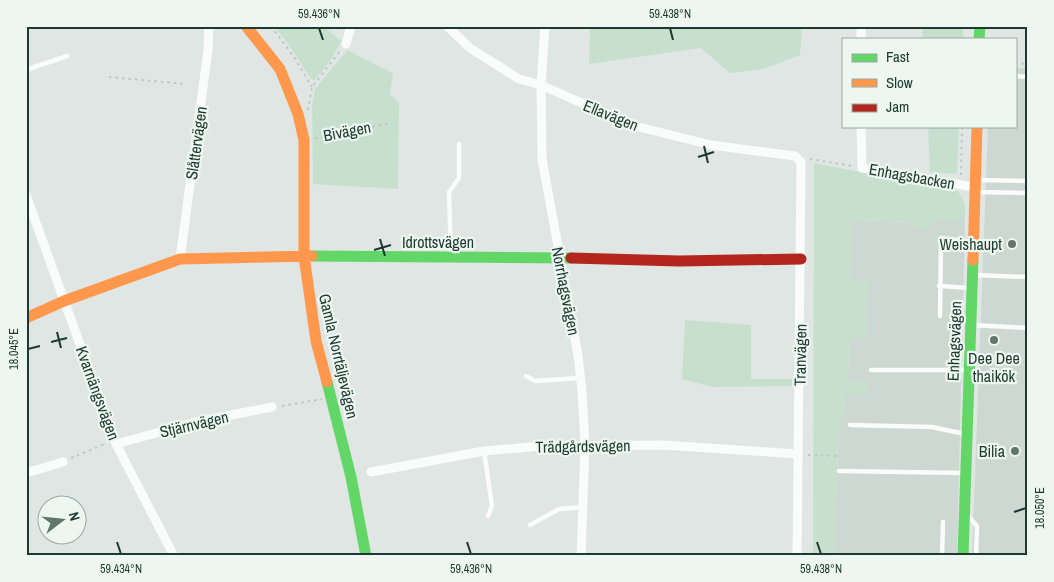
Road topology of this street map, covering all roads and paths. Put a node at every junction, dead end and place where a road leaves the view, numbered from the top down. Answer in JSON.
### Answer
{"nodes":[{"id":1,"x":209,"y":26,"type":"edge"},
{"id":2,"x":246,"y":26,"type":"edge"},
{"id":3,"x":270,"y":26,"type":"edge"},
{"id":4,"x":352,"y":26,"type":"edge"},
{"id":5,"x":447,"y":26,"type":"edge"},
{"id":6,"x":545,"y":26,"type":"edge"},
{"id":7,"x":346,"y":44,"type":"joint"},
{"id":8,"x":66,"y":56,"type":"dead end"},
{"id":9,"x":26,"y":70,"type":"edge"},
{"id":10,"x":109,"y":77,"type":"dead end"},
{"id":11,"x":186,"y":84,"type":"dead end"},
{"id":12,"x":540,"y":85,"type":"junction"},
{"id":13,"x":390,"y":123,"type":"dead end"},
{"id":14,"x":861,"y":128,"type":"edge"},
{"id":15,"x":962,"y":128,"type":"edge"},
{"id":16,"x":977,"y":128,"type":"edge"},
{"id":17,"x":304,"y":140,"type":"junction"},
{"id":18,"x":459,"y":144,"type":"dead end"},
{"id":19,"x":795,"y":156,"type":"junction"},
{"id":20,"x":862,"y":168,"type":"junction"},
{"id":21,"x":1028,"y":182,"type":"edge"},
{"id":22,"x":961,"y":184,"type":"junction"},
{"id":23,"x":974,"y":186,"type":"junction"},
{"id":24,"x":1028,"y":193,"type":"edge"},
{"id":25,"x":26,"y":195,"type":"edge"},
{"id":26,"x":973,"y":242,"type":"junction"},
{"id":27,"x":304,"y":256,"type":"junction"},
{"id":28,"x":451,"y":258,"type":"junction"},
{"id":29,"x":559,"y":258,"type":"junction"},
{"id":30,"x":180,"y":259,"type":"junction"},
{"id":31,"x":801,"y":259,"type":"junction"},
{"id":32,"x":973,"y":275,"type":"junction"},
{"id":33,"x":1028,"y":276,"type":"edge"},
{"id":34,"x":939,"y":286,"type":"junction"},
{"id":35,"x":972,"y":289,"type":"junction"},
{"id":36,"x":64,"y":301,"type":"junction"},
{"id":37,"x":940,"y":316,"type":"dead end"},
{"id":38,"x":26,"y":318,"type":"edge"},
{"id":39,"x":971,"y":325,"type":"junction"},
{"id":40,"x":1028,"y":328,"type":"edge"},
{"id":41,"x":871,"y":370,"type":"dead end"},
{"id":42,"x":970,"y":370,"type":"junction"},
{"id":43,"x":526,"y":376,"type":"dead end"},
{"id":44,"x":580,"y":378,"type":"junction"},
{"id":45,"x":331,"y":398,"type":"junction"},
{"id":46,"x":272,"y":407,"type":"joint"},
{"id":47,"x":850,"y":425,"type":"dead end"},
{"id":48,"x":968,"y":435,"type":"junction"},
{"id":49,"x":115,"y":442,"type":"junction"},
{"id":50,"x":585,"y":445,"type":"junction"},
{"id":51,"x":484,"y":451,"type":"junction"},
{"id":52,"x":798,"y":454,"type":"junction"},
{"id":53,"x":838,"y":456,"type":"dead end"},
{"id":54,"x":63,"y":462,"type":"joint"},
{"id":55,"x":839,"y":471,"type":"dead end"},
{"id":56,"x":371,"y":472,"type":"dead end"},
{"id":57,"x":26,"y":473,"type":"edge"},
{"id":58,"x":967,"y":473,"type":"junction"},
{"id":59,"x":583,"y":507,"type":"junction"},
{"id":60,"x":965,"y":512,"type":"junction"},
{"id":61,"x":488,"y":516,"type":"dead end"},
{"id":62,"x":943,"y":522,"type":"dead end"},
{"id":63,"x":530,"y":525,"type":"dead end"},
{"id":64,"x":174,"y":556,"type":"edge"},
{"id":65,"x":366,"y":556,"type":"edge"},
{"id":66,"x":581,"y":556,"type":"edge"},
{"id":67,"x":797,"y":556,"type":"edge"},
{"id":68,"x":942,"y":556,"type":"edge"},
{"id":69,"x":963,"y":556,"type":"edge"},
{"id":70,"x":976,"y":556,"type":"edge"}],
"edges":[{"from":1,"to":30,"type":"street","name":"Slåttervägen"},
{"from":2,"to":17,"type":"street","name":"Gamla Norrtäljevägen"},
{"from":3,"to":7,"type":"path"},
{"from":4,"to":7,"type":"street"},
{"from":5,"to":12,"type":"street","name":"Ellavägen"},
{"from":6,"to":12,"type":"street","name":"Norrhagsvägen"},
{"from":8,"to":9,"type":"lane"},
{"from":10,"to":11,"type":"path"},
{"from":12,"to":19,"type":"street","name":"Ellavägen"},
{"from":12,"to":29,"type":"street","name":"Norrhagsvägen"},
{"from":13,"to":17,"type":"path","name":"Bivägen"},
{"from":14,"to":20,"type":"street","name":"Enhagsbacken"},
{"from":15,"to":22,"type":"path"},
{"from":16,"to":23,"type":"street","name":"Enhagsvägen"},
{"from":17,"to":27,"type":"street","name":"Gamla Norrtäljevägen"},
{"from":18,"to":28,"type":"lane"},
{"from":19,"to":20,"type":"path"},
{"from":19,"to":31,"type":"street","name":"Tranvägen"},
{"from":20,"to":22,"type":"street","name":"Enhagsbacken"},
{"from":21,"to":23,"type":"lane"},
{"from":22,"to":23,"type":"street","name":"Enhagsbacken"},
{"from":23,"to":24,"type":"lane"},
{"from":23,"to":26,"type":"street","name":"Enhagsvägen"},
{"from":25,"to":36,"type":"street","name":"Kvarnängsvägen"},
{"from":26,"to":32,"type":"street","name":"Enhagsvägen"},
{"from":26,"to":34,"type":"lane"},
{"from":27,"to":28,"type":"street","name":"Idrottsvägen"},
{"from":27,"to":30,"type":"street","name":"Idrottsvägen"},
{"from":27,"to":45,"type":"street","name":"Gamla Norrtäljevägen"},
{"from":28,"to":29,"type":"street","name":"Idrottsvägen"},
{"from":29,"to":31,"type":"street","name":"Idrottsvägen"},
{"from":29,"to":44,"type":"street","name":"Norrhagsvägen"},
{"from":30,"to":36,"type":"street","name":"Idrottsvägen"},
{"from":31,"to":52,"type":"street","name":"Tranvägen"},
{"from":32,"to":33,"type":"lane"},
{"from":32,"to":35,"type":"street","name":"Enhagsvägen"},
{"from":34,"to":35,"type":"lane"},
{"from":34,"to":37,"type":"lane"},
{"from":35,"to":39,"type":"street","name":"Enhagsvägen"},
{"from":36,"to":38,"type":"street","name":"Idrottsvägen"},
{"from":36,"to":49,"type":"street","name":"Kvarnängsvägen"},
{"from":39,"to":40,"type":"lane"},
{"from":39,"to":42,"type":"street","name":"Enhagsvägen"},
{"from":41,"to":42,"type":"lane"},
{"from":42,"to":48,"type":"street","name":"Enhagsvägen"},
{"from":43,"to":44,"type":"lane"},
{"from":44,"to":50,"type":"street","name":"Norrhagsvägen"},
{"from":45,"to":46,"type":"path"},
{"from":45,"to":65,"type":"street","name":"Gamla Norrtäljevägen"},
{"from":46,"to":49,"type":"street","name":"Stjärnvägen"},
{"from":47,"to":48,"type":"lane"},
{"from":48,"to":58,"type":"street","name":"Enhagsvägen"},
{"from":49,"to":54,"type":"path"},
{"from":49,"to":64,"type":"street","name":"Kvarnängsvägen"},
{"from":50,"to":51,"type":"street","name":"Trädgårdsvägen"},
{"from":50,"to":52,"type":"street","name":"Trädgårdsvägen"},
{"from":50,"to":59,"type":"street","name":"Norrhagsvägen"},
{"from":51,"to":56,"type":"street","name":"Trädgårdsvägen"},
{"from":51,"to":61,"type":"lane"},
{"from":52,"to":53,"type":"path"},
{"from":52,"to":67,"type":"street","name":"Tranvägen"},
{"from":54,"to":57,"type":"street"},
{"from":55,"to":58,"type":"lane"},
{"from":58,"to":60,"type":"street","name":"Enhagsvägen"},
{"from":59,"to":63,"type":"lane"},
{"from":59,"to":66,"type":"street","name":"Norrhagsvägen"},
{"from":60,"to":69,"type":"street","name":"Enhagsvägen"},
{"from":60,"to":70,"type":"lane"},
{"from":62,"to":68,"type":"lane"}]}
